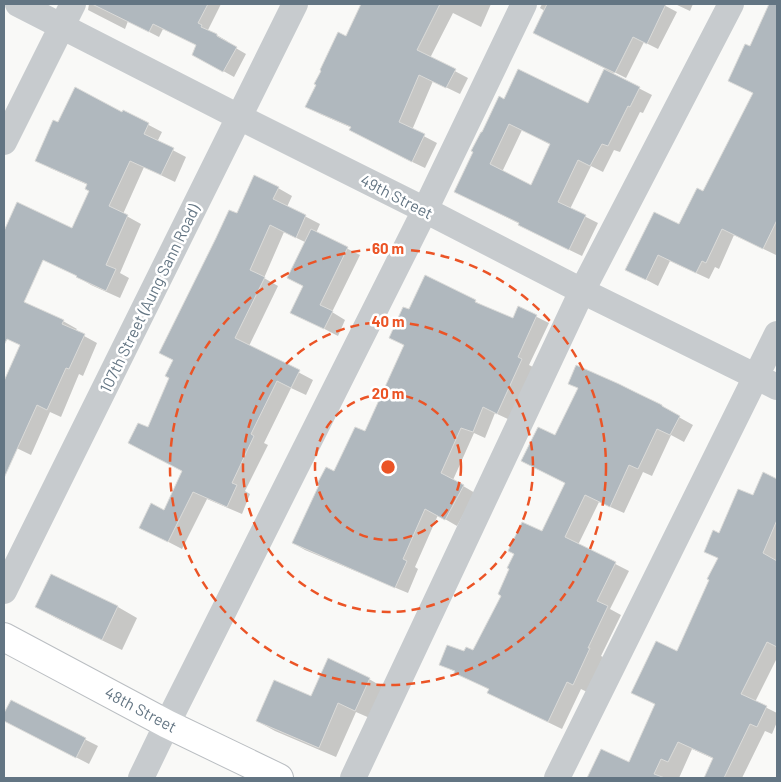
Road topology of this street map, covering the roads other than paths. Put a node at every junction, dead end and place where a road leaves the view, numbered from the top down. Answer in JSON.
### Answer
{"nodes":[{"id":1,"x":18,"y":4,"type":"edge"},
{"id":2,"x":294,"y":4,"type":"edge"},
{"id":3,"x":524,"y":4,"type":"edge"},
{"id":4,"x":731,"y":4,"type":"edge"},
{"id":5,"x":68,"y":15,"type":"edge"},
{"id":6,"x":239,"y":117,"type":"junction"},
{"id":7,"x":4,"y":142,"type":"edge"},
{"id":8,"x":425,"y":210,"type":"junction"},
{"id":9,"x":582,"y":291,"type":"junction"},
{"id":10,"x":777,"y":334,"type":"edge"},
{"id":11,"x":767,"y":382,"type":"edge"},
{"id":12,"x":4,"y":591,"type":"edge"},
{"id":13,"x":4,"y":637,"type":"edge"},
{"id":14,"x":167,"y":724,"type":"junction"},
{"id":15,"x":141,"y":778,"type":"edge"},
{"id":16,"x":279,"y":778,"type":"edge"},
{"id":17,"x":354,"y":778,"type":"edge"},
{"id":18,"x":557,"y":778,"type":"edge"}],
"edges":[{"from":1,"to":5,"type":"street","name":"49th Street"},
{"from":2,"to":6,"type":"street","name":"107th Street (Aung Sann Road)"},
{"from":3,"to":8,"type":"street"},
{"from":4,"to":9,"type":"street"},
{"from":5,"to":6,"type":"street","name":"49th Street"},
{"from":5,"to":7,"type":"street"},
{"from":6,"to":8,"type":"street","name":"49th Street"},
{"from":6,"to":12,"type":"street","name":"107th Street (Aung Sann Road)"},
{"from":8,"to":9,"type":"street","name":"49th Street"},
{"from":8,"to":14,"type":"street"},
{"from":9,"to":11,"type":"street","name":"49th Street"},
{"from":9,"to":17,"type":"street"},
{"from":10,"to":11,"type":"street"},
{"from":11,"to":18,"type":"street"},
{"from":13,"to":14,"type":"main road","name":"48th Street"},
{"from":14,"to":15,"type":"street"},
{"from":14,"to":16,"type":"main road","name":"48th Street"}]}
